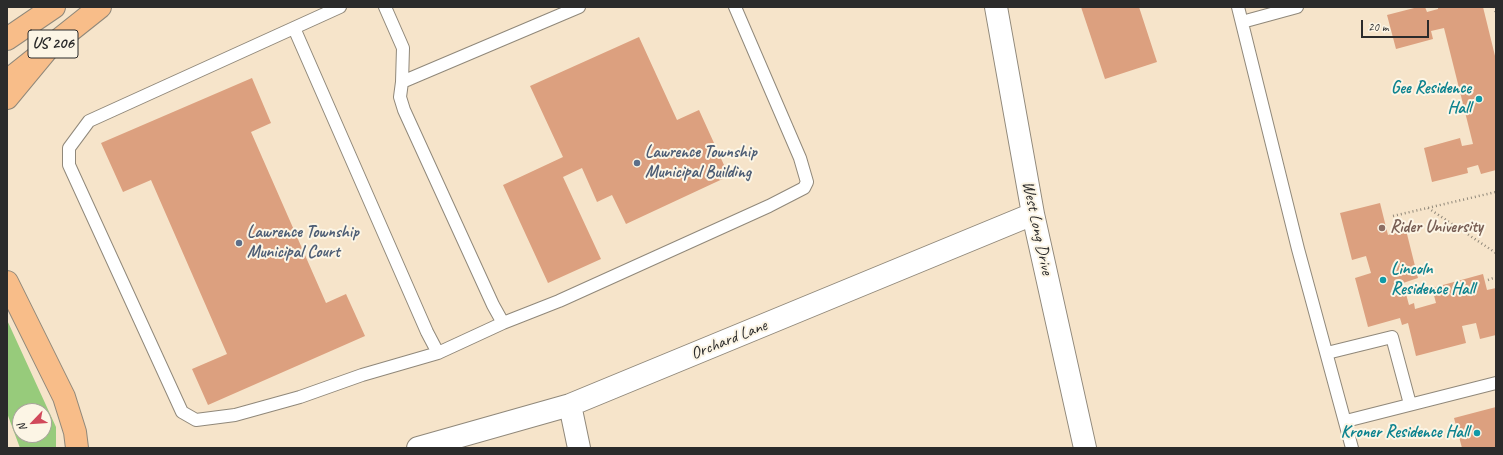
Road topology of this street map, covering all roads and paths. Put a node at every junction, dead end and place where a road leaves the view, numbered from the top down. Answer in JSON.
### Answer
{"nodes":[{"id":1,"x":54,"y":7,"type":"edge"},
{"id":2,"x":100,"y":7,"type":"edge"},
{"id":3,"x":340,"y":7,"type":"edge"},
{"id":4,"x":385,"y":7,"type":"edge"},
{"id":5,"x":579,"y":7,"type":"edge"},
{"id":6,"x":735,"y":7,"type":"edge"},
{"id":7,"x":996,"y":7,"type":"edge"},
{"id":8,"x":1238,"y":7,"type":"edge"},
{"id":9,"x":1297,"y":7,"type":"edge"},
{"id":10,"x":1494,"y":7,"type":"edge"},
{"id":11,"x":1496,"y":13,"type":"edge"},
{"id":12,"x":1242,"y":22,"type":"junction"},
{"id":13,"x":294,"y":28,"type":"junction"},
{"id":14,"x":7,"y":39,"type":"edge"},
{"id":15,"x":50,"y":46,"type":"junction"},
{"id":16,"x":7,"y":81,"type":"edge"},
{"id":17,"x":402,"y":82,"type":"junction"},
{"id":18,"x":7,"y":98,"type":"edge"},
{"id":19,"x":1496,"y":193,"type":"edge"},
{"id":20,"x":1427,"y":208,"type":"junction"},
{"id":21,"x":1033,"y":214,"type":"junction"},
{"id":22,"x":1393,"y":216,"type":"dead end"},
{"id":23,"x":1496,"y":253,"type":"edge"},
{"id":24,"x":1496,"y":277,"type":"edge"},
{"id":25,"x":1488,"y":280,"type":"dead end"},
{"id":26,"x":7,"y":282,"type":"edge"},
{"id":27,"x":503,"y":323,"type":"junction"},
{"id":28,"x":438,"y":353,"type":"junction"},
{"id":29,"x":1327,"y":353,"type":"junction"},
{"id":30,"x":1496,"y":382,"type":"edge"},
{"id":31,"x":1410,"y":404,"type":"junction"},
{"id":32,"x":570,"y":405,"type":"junction"},
{"id":33,"x":1346,"y":421,"type":"junction"},
{"id":34,"x":77,"y":448,"type":"edge"},
{"id":35,"x":418,"y":448,"type":"edge"},
{"id":36,"x":579,"y":448,"type":"edge"},
{"id":37,"x":1085,"y":448,"type":"edge"},
{"id":38,"x":1352,"y":448,"type":"edge"}],
"edges":[{"from":1,"to":14,"type":"main road","number":"US 206"},
{"from":2,"to":15,"type":"main road","number":"US 206"},
{"from":3,"to":13,"type":"lane"},
{"from":4,"to":17,"type":"lane"},
{"from":5,"to":17,"type":"lane"},
{"from":6,"to":27,"type":"lane"},
{"from":7,"to":21,"type":"street","name":"West Long Drive"},
{"from":8,"to":12,"type":"lane"},
{"from":9,"to":12,"type":"lane"},
{"from":10,"to":11,"type":"path"},
{"from":12,"to":29,"type":"lane"},
{"from":13,"to":28,"type":"lane"},
{"from":13,"to":28,"type":"lane"},
{"from":15,"to":16,"type":"main road","number":"US 206"},
{"from":15,"to":18,"type":"main road"},
{"from":17,"to":27,"type":"lane"},
{"from":19,"to":20,"type":"path"},
{"from":20,"to":22,"type":"path"},
{"from":20,"to":23,"type":"path"},
{"from":21,"to":32,"type":"street","name":"Orchard Lane"},
{"from":21,"to":37,"type":"street","name":"West Long Drive"},
{"from":24,"to":25,"type":"path"},
{"from":26,"to":34,"type":"main road"},
{"from":27,"to":28,"type":"lane"},
{"from":29,"to":31,"type":"lane"},
{"from":29,"to":33,"type":"lane"},
{"from":30,"to":31,"type":"lane"},
{"from":31,"to":33,"type":"lane"},
{"from":32,"to":35,"type":"street","name":"Orchard Lane"},
{"from":32,"to":36,"type":"street"},
{"from":33,"to":38,"type":"lane"}]}
